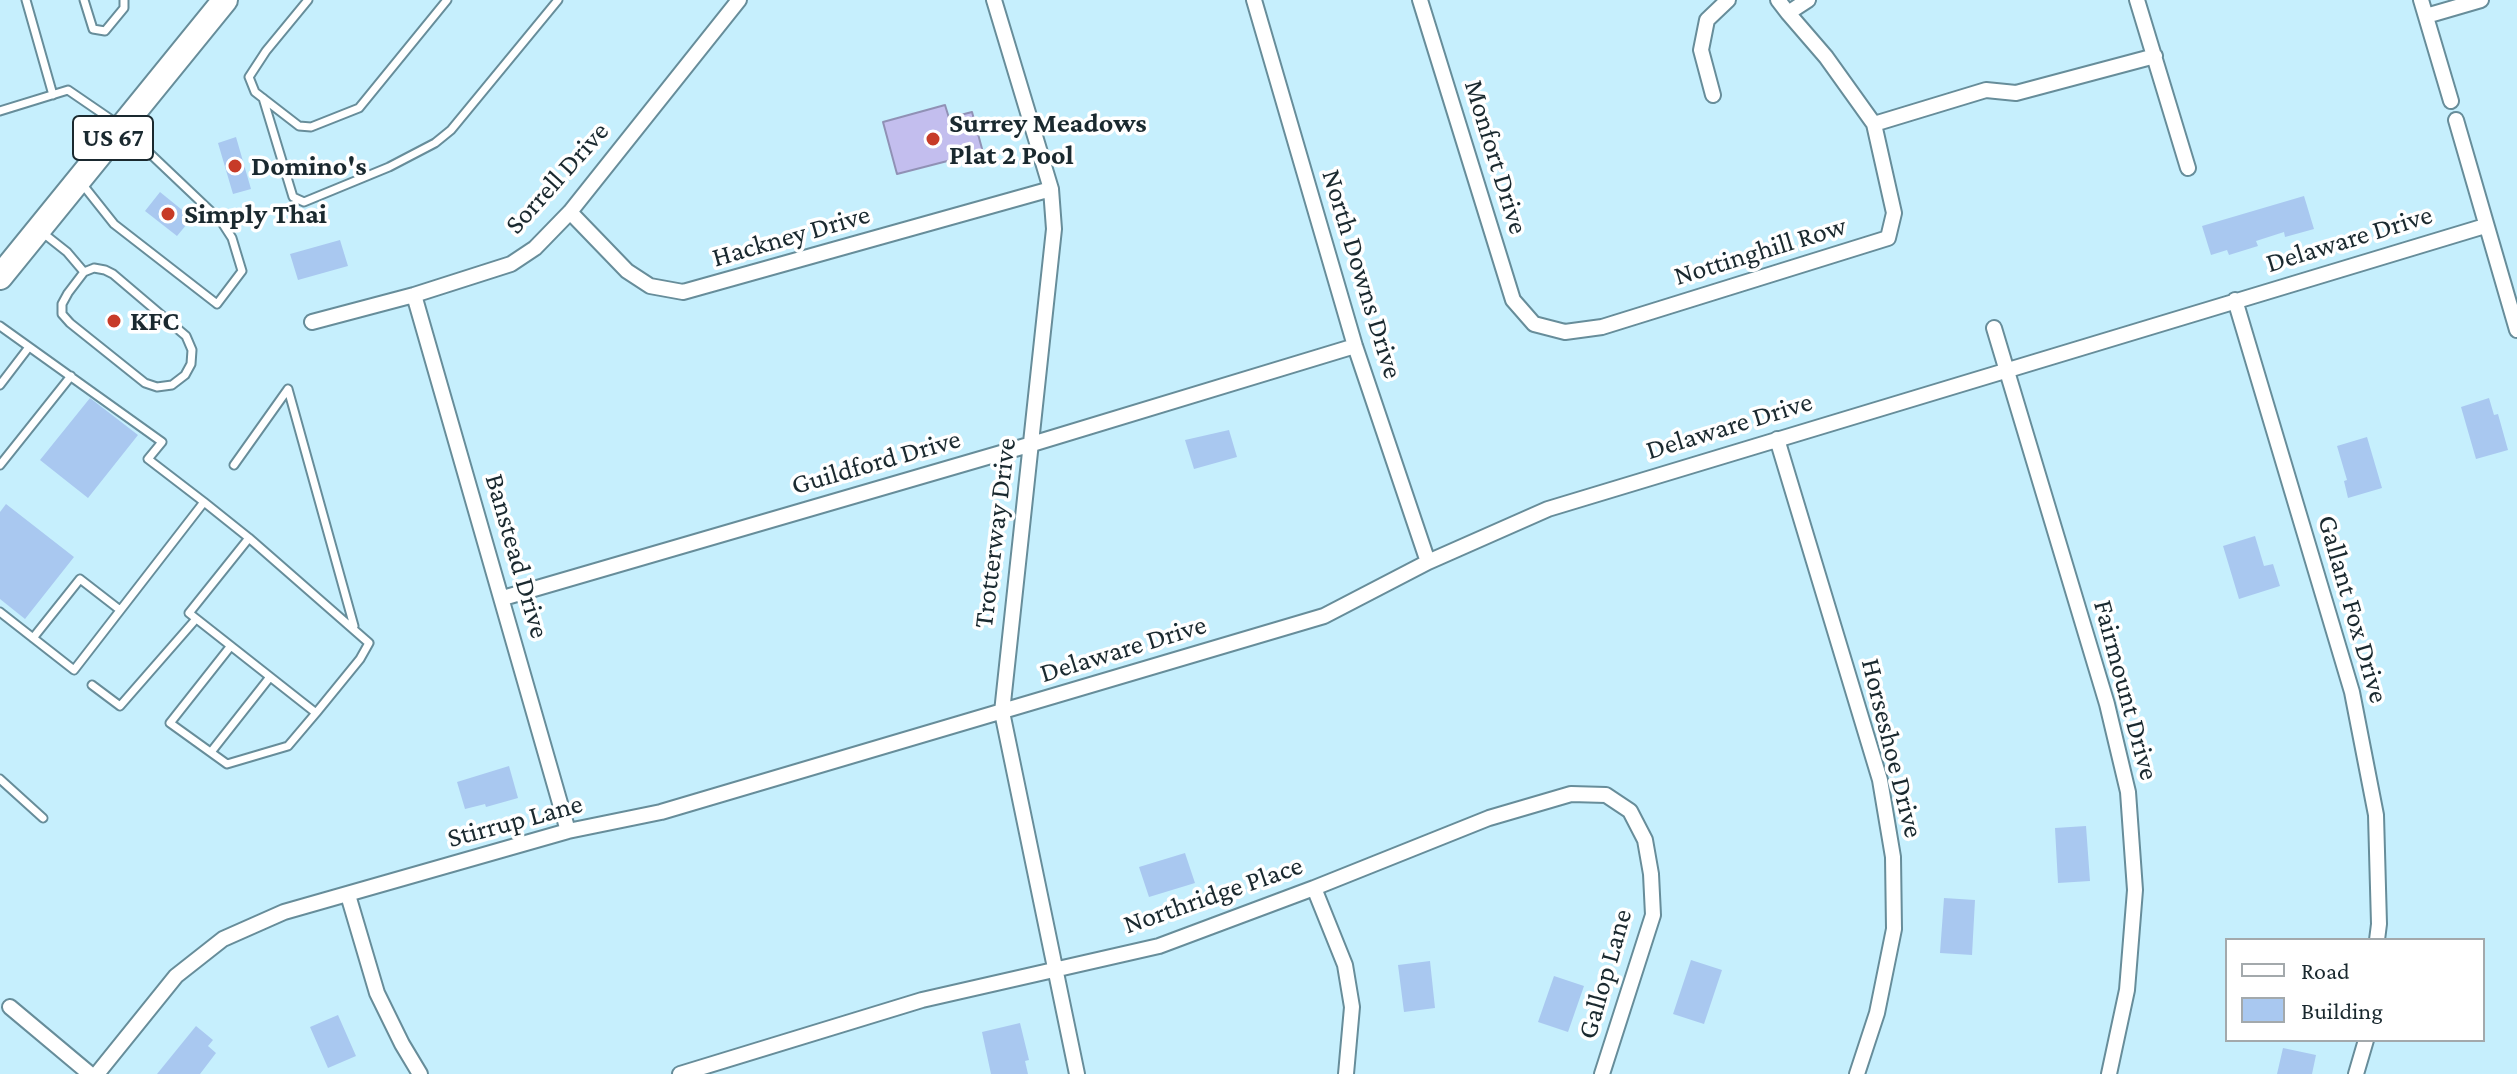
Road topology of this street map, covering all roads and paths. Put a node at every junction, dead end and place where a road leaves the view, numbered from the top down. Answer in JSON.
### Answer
{"nodes":[{"id":1,"x":26,"y":0,"type":"edge"},
{"id":2,"x":84,"y":0,"type":"edge"},
{"id":3,"x":124,"y":0,"type":"edge"},
{"id":4,"x":308,"y":0,"type":"edge"},
{"id":5,"x":447,"y":0,"type":"edge"},
{"id":6,"x":558,"y":0,"type":"edge"},
{"id":7,"x":739,"y":0,"type":"edge"},
{"id":8,"x":994,"y":0,"type":"edge"},
{"id":9,"x":1254,"y":0,"type":"edge"},
{"id":10,"x":1420,"y":0,"type":"edge"},
{"id":11,"x":1728,"y":0,"type":"edge"},
{"id":12,"x":1778,"y":0,"type":"edge"},
{"id":13,"x":1808,"y":0,"type":"edge"},
{"id":14,"x":2137,"y":0,"type":"edge"},
{"id":15,"x":2421,"y":0,"type":"edge"},
{"id":16,"x":2481,"y":0,"type":"edge"},
{"id":17,"x":214,"y":4,"type":"edge"},
{"id":18,"x":1788,"y":13,"type":"junction"},
{"id":19,"x":2426,"y":16,"type":"junction"},
{"id":20,"x":2155,"y":56,"type":"junction"},
{"id":21,"x":53,"y":95,"type":"junction"},
{"id":22,"x":1713,"y":95,"type":"dead end"},
{"id":23,"x":263,"y":98,"type":"junction"},
{"id":24,"x":2451,"y":101,"type":"dead end"},
{"id":25,"x":0,"y":110,"type":"edge"},
{"id":26,"x":2456,"y":120,"type":"dead end"},
{"id":27,"x":1874,"y":124,"type":"junction"},
{"id":28,"x":122,"y":127,"type":"junction"},
{"id":29,"x":2188,"y":168,"type":"dead end"},
{"id":30,"x":79,"y":180,"type":"junction"},
{"id":31,"x":1051,"y":189,"type":"junction"},
{"id":32,"x":570,"y":212,"type":"junction"},
{"id":33,"x":2485,"y":226,"type":"junction"},
{"id":34,"x":38,"y":230,"type":"junction"},
{"id":35,"x":1,"y":272,"type":"edge"},
{"id":36,"x":84,"y":272,"type":"junction"},
{"id":37,"x":414,"y":295,"type":"junction"},
{"id":38,"x":2235,"y":300,"type":"junction"},
{"id":39,"x":312,"y":322,"type":"dead end"},
{"id":40,"x":1534,"y":324,"type":"joint"},
{"id":41,"x":0,"y":326,"type":"edge"},
{"id":42,"x":1994,"y":328,"type":"dead end"},
{"id":43,"x":2517,"y":330,"type":"edge"},
{"id":44,"x":1355,"y":346,"type":"junction"},
{"id":45,"x":29,"y":347,"type":"junction"},
{"id":46,"x":2007,"y":371,"type":"junction"},
{"id":47,"x":71,"y":376,"type":"junction"},
{"id":48,"x":0,"y":385,"type":"edge"},
{"id":49,"x":1777,"y":439,"type":"junction"},
{"id":50,"x":1032,"y":444,"type":"junction"},
{"id":51,"x":0,"y":465,"type":"edge"},
{"id":52,"x":234,"y":465,"type":"dead end"},
{"id":53,"x":204,"y":502,"type":"junction"},
{"id":54,"x":249,"y":538,"type":"junction"},
{"id":55,"x":1428,"y":562,"type":"junction"},
{"id":56,"x":503,"y":598,"type":"junction"},
{"id":57,"x":120,"y":610,"type":"junction"},
{"id":58,"x":0,"y":612,"type":"edge"},
{"id":59,"x":196,"y":619,"type":"junction"},
{"id":60,"x":354,"y":628,"type":"junction"},
{"id":61,"x":33,"y":638,"type":"junction"},
{"id":62,"x":230,"y":647,"type":"junction"},
{"id":63,"x":270,"y":677,"type":"junction"},
{"id":64,"x":92,"y":685,"type":"dead end"},
{"id":65,"x":1002,"y":712,"type":"junction"},
{"id":66,"x":316,"y":713,"type":"junction"},
{"id":67,"x":211,"y":752,"type":"junction"},
{"id":68,"x":0,"y":779,"type":"edge"},
{"id":69,"x":43,"y":818,"type":"dead end"},
{"id":70,"x":568,"y":831,"type":"junction"},
{"id":71,"x":1645,"y":840,"type":"joint"},
{"id":72,"x":1314,"y":888,"type":"junction"},
{"id":73,"x":348,"y":895,"type":"junction"},
{"id":74,"x":2377,"y":938,"type":"edge"},
{"id":75,"x":1056,"y":968,"type":"junction"},
{"id":76,"x":10,"y":1007,"type":"dead end"},
{"id":77,"x":2365,"y":1042,"type":"edge"},
{"id":78,"x":90,"y":1074,"type":"edge"},
{"id":79,"x":97,"y":1074,"type":"edge"},
{"id":80,"x":420,"y":1074,"type":"edge"},
{"id":81,"x":680,"y":1074,"type":"edge"},
{"id":82,"x":1077,"y":1074,"type":"edge"},
{"id":83,"x":1346,"y":1074,"type":"edge"},
{"id":84,"x":1602,"y":1074,"type":"edge"},
{"id":85,"x":1857,"y":1074,"type":"edge"},
{"id":86,"x":2109,"y":1074,"type":"edge"},
{"id":87,"x":2356,"y":1074,"type":"edge"}],
"edges":[{"from":1,"to":21,"type":"lane"},
{"from":2,"to":3,"type":"lane"},
{"from":4,"to":23,"type":"lane"},
{"from":5,"to":23,"type":"lane"},
{"from":6,"to":23,"type":"lane"},
{"from":7,"to":32,"type":"street","name":"Sorrell Drive"},
{"from":8,"to":31,"type":"street","name":"Trotterway Drive"},
{"from":9,"to":44,"type":"street","name":"North Downs Drive"},
{"from":10,"to":40,"type":"street","name":"Monfort Drive"},
{"from":11,"to":22,"type":"street"},
{"from":12,"to":18,"type":"street","name":"Nottinghill Row"},
{"from":13,"to":18,"type":"street"},
{"from":14,"to":20,"type":"street"},
{"from":15,"to":19,"type":"street"},
{"from":16,"to":19,"type":"street"},
{"from":17,"to":28,"type":"main road","number":"US 67"},
{"from":18,"to":27,"type":"street","name":"Nottinghill Row"},
{"from":19,"to":24,"type":"street"},
{"from":20,"to":27,"type":"street"},
{"from":20,"to":29,"type":"street"},
{"from":21,"to":25,"type":"lane"},
{"from":21,"to":28,"type":"lane"},
{"from":26,"to":33,"type":"street"},
{"from":27,"to":40,"type":"street","name":"Nottinghill Row"},
{"from":28,"to":30,"type":"main road","number":"US 67"},
{"from":28,"to":30,"type":"lane"},
{"from":30,"to":34,"type":"main road","number":"US 67"},
{"from":31,"to":32,"type":"street","name":"Hackney Drive"},
{"from":31,"to":50,"type":"street","name":"Trotterway Drive"},
{"from":32,"to":37,"type":"street","name":"Sorrell Drive"},
{"from":33,"to":38,"type":"street","name":"Delaware Drive"},
{"from":33,"to":43,"type":"street"},
{"from":34,"to":35,"type":"main road","number":"US 67"},
{"from":34,"to":36,"type":"lane"},
{"from":36,"to":36,"type":"lane"},
{"from":37,"to":39,"type":"street","name":"Sorrell Drive"},
{"from":37,"to":56,"type":"street","name":"Banstead Drive"},
{"from":38,"to":46,"type":"street","name":"Delaware Drive"},
{"from":38,"to":74,"type":"street","name":"Gallant Fox Drive"},
{"from":41,"to":45,"type":"lane"},
{"from":42,"to":46,"type":"street","name":"Fairmount Drive"},
{"from":44,"to":50,"type":"street","name":"Guildford Drive"},
{"from":44,"to":55,"type":"street","name":"North Downs Drive"},
{"from":45,"to":47,"type":"lane"},
{"from":45,"to":48,"type":"lane"},
{"from":46,"to":49,"type":"street","name":"Delaware Drive"},
{"from":46,"to":86,"type":"street","name":"Fairmount Drive"},
{"from":47,"to":51,"type":"lane"},
{"from":47,"to":53,"type":"lane"},
{"from":49,"to":55,"type":"street","name":"Delaware Drive"},
{"from":49,"to":85,"type":"street","name":"Horseshoe Drive"},
{"from":50,"to":56,"type":"street","name":"Guildford Drive"},
{"from":50,"to":65,"type":"street","name":"Trotterway Drive"},
{"from":52,"to":60,"type":"lane"},
{"from":53,"to":54,"type":"lane"},
{"from":53,"to":57,"type":"lane"},
{"from":54,"to":59,"type":"lane"},
{"from":54,"to":60,"type":"lane"},
{"from":55,"to":65,"type":"street","name":"Delaware Drive"},
{"from":56,"to":70,"type":"street","name":"Banstead Drive"},
{"from":57,"to":61,"type":"lane"},
{"from":57,"to":61,"type":"lane"},
{"from":58,"to":61,"type":"lane"},
{"from":59,"to":62,"type":"lane"},
{"from":59,"to":64,"type":"lane"},
{"from":60,"to":66,"type":"lane"},
{"from":62,"to":63,"type":"lane"},
{"from":62,"to":67,"type":"lane"},
{"from":63,"to":66,"type":"lane"},
{"from":63,"to":67,"type":"lane"},
{"from":65,"to":70,"type":"street","name":"Stirrup Lane"},
{"from":65,"to":75,"type":"street","name":"Trotterway Drive"},
{"from":66,"to":67,"type":"lane"},
{"from":68,"to":69,"type":"lane"},
{"from":70,"to":73,"type":"street","name":"Stirrup Lane"},
{"from":71,"to":72,"type":"street","name":"Northridge Place"},
{"from":71,"to":84,"type":"street","name":"Gallop Lane"},
{"from":72,"to":75,"type":"street","name":"Northridge Place"},
{"from":72,"to":83,"type":"street"},
{"from":73,"to":79,"type":"street","name":"Stirrup Lane"},
{"from":73,"to":80,"type":"street"},
{"from":75,"to":81,"type":"street","name":"Northridge Place"},
{"from":75,"to":82,"type":"street","name":"Trotterway Drive"},
{"from":76,"to":78,"type":"street"},
{"from":77,"to":87,"type":"street"}]}
